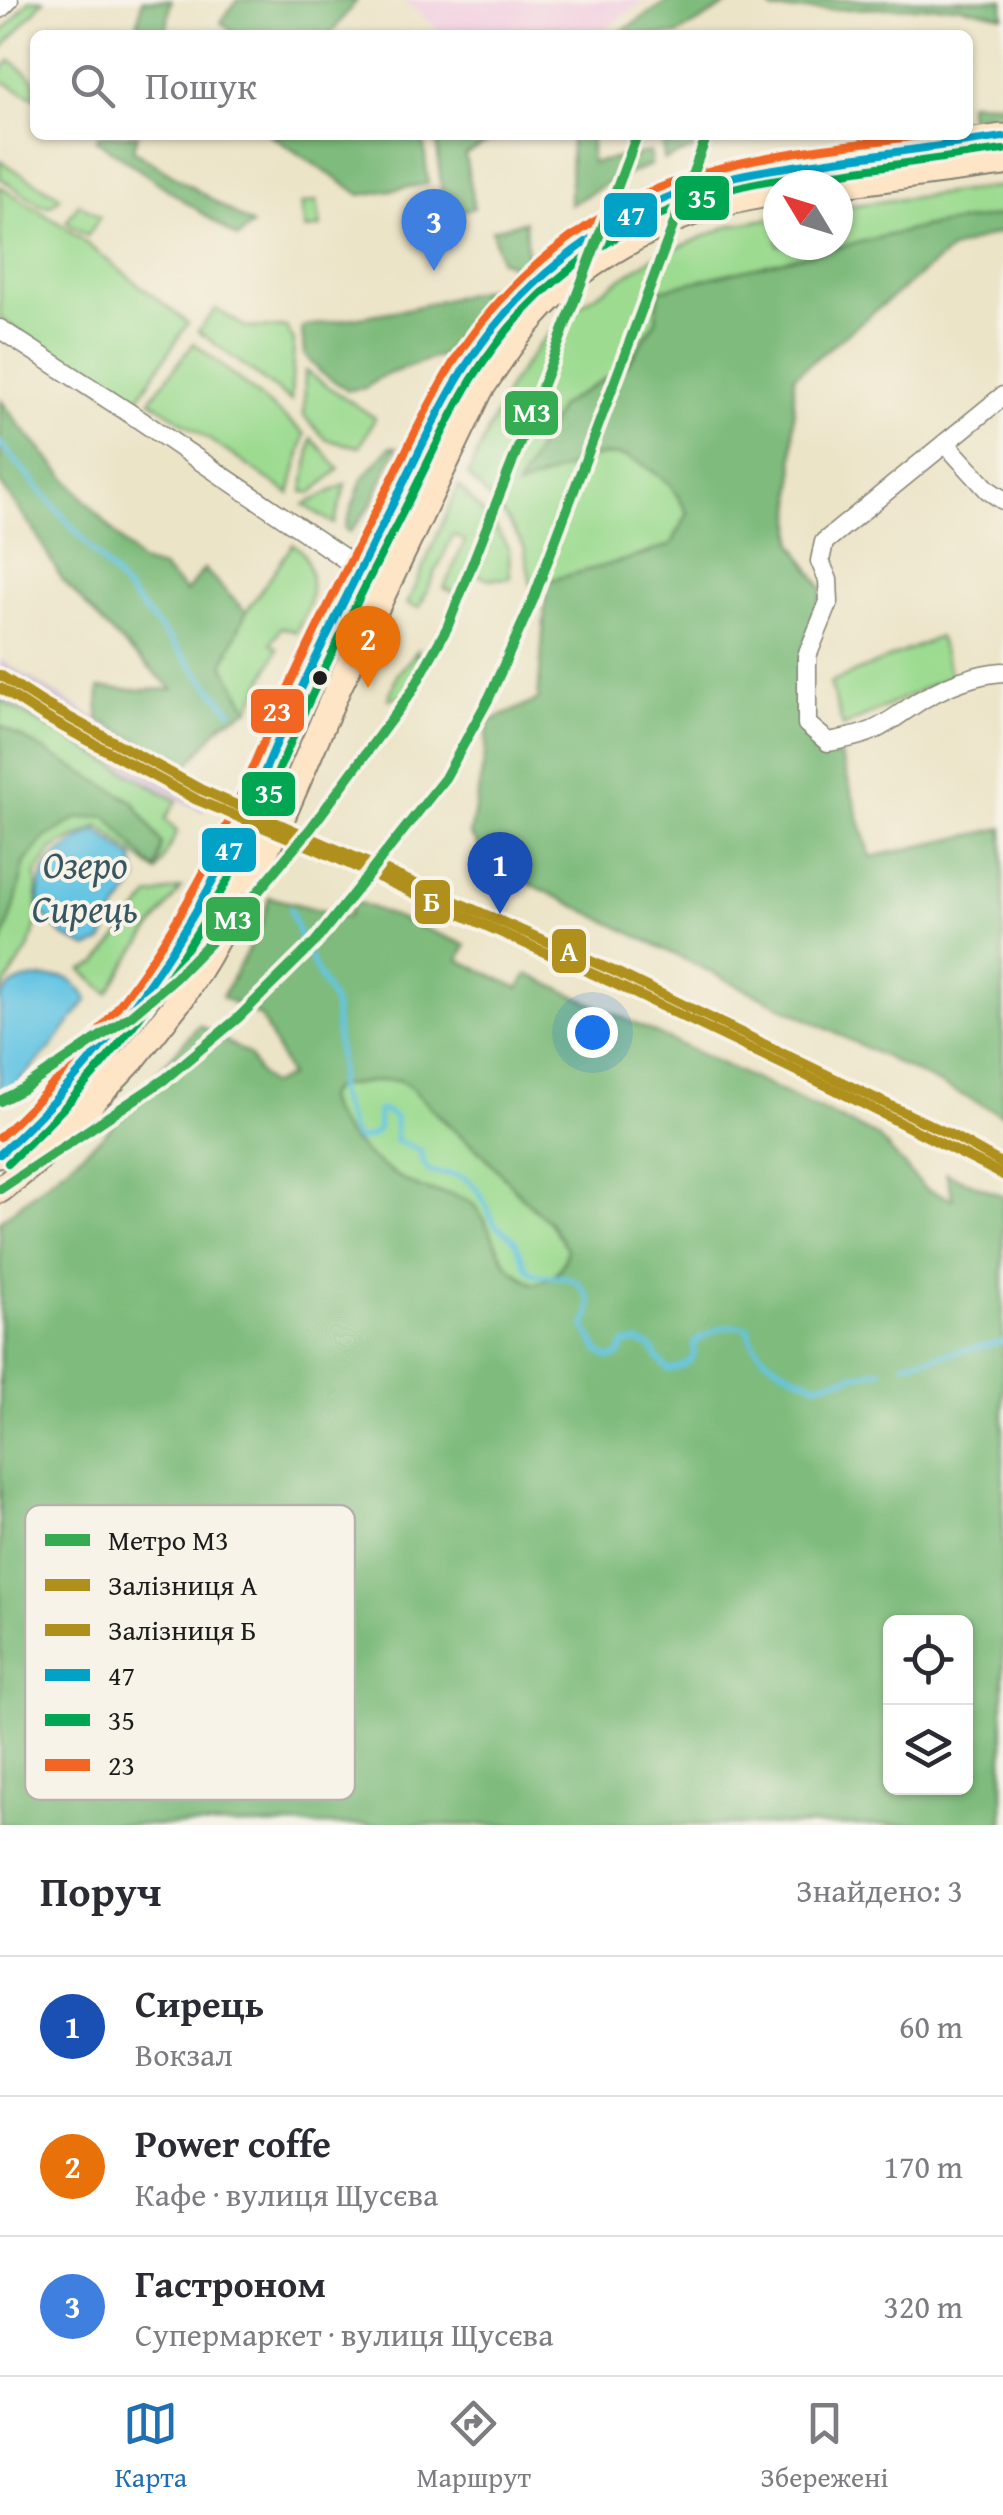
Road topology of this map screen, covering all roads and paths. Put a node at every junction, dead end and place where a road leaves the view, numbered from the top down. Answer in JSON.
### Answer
{"nodes":[{"id":1,"x":8,"y":0,"type":"edge"},
{"id":2,"x":0,"y":8,"type":"edge"},
{"id":3,"x":1003,"y":138,"type":"edge"},
{"id":4,"x":1003,"y":163,"type":"edge"},
{"id":5,"x":853,"y":183,"type":"edge"},
{"id":6,"x":763,"y":195,"type":"edge"},
{"id":7,"x":0,"y":329,"type":"edge"},
{"id":8,"x":1003,"y":396,"type":"edge"},
{"id":9,"x":945,"y":442,"type":"junction"},
{"id":10,"x":1003,"y":500,"type":"edge"},
{"id":11,"x":360,"y":569,"type":"junction"},
{"id":12,"x":1003,"y":672,"type":"edge"},
{"id":13,"x":0,"y":1154,"type":"edge"},
{"id":14,"x":0,"y":1190,"type":"edge"}],
"edges":[{"from":1,"to":2,"type":"street"},
{"from":3,"to":11,"type":"main road"},
{"from":4,"to":5,"type":"main road"},
{"from":6,"to":14,"type":"main road"},
{"from":7,"to":11,"type":"street"},
{"from":8,"to":9,"type":"street"},
{"from":9,"to":10,"type":"street"},
{"from":9,"to":12,"type":"street"},
{"from":11,"to":13,"type":"main road"}]}
